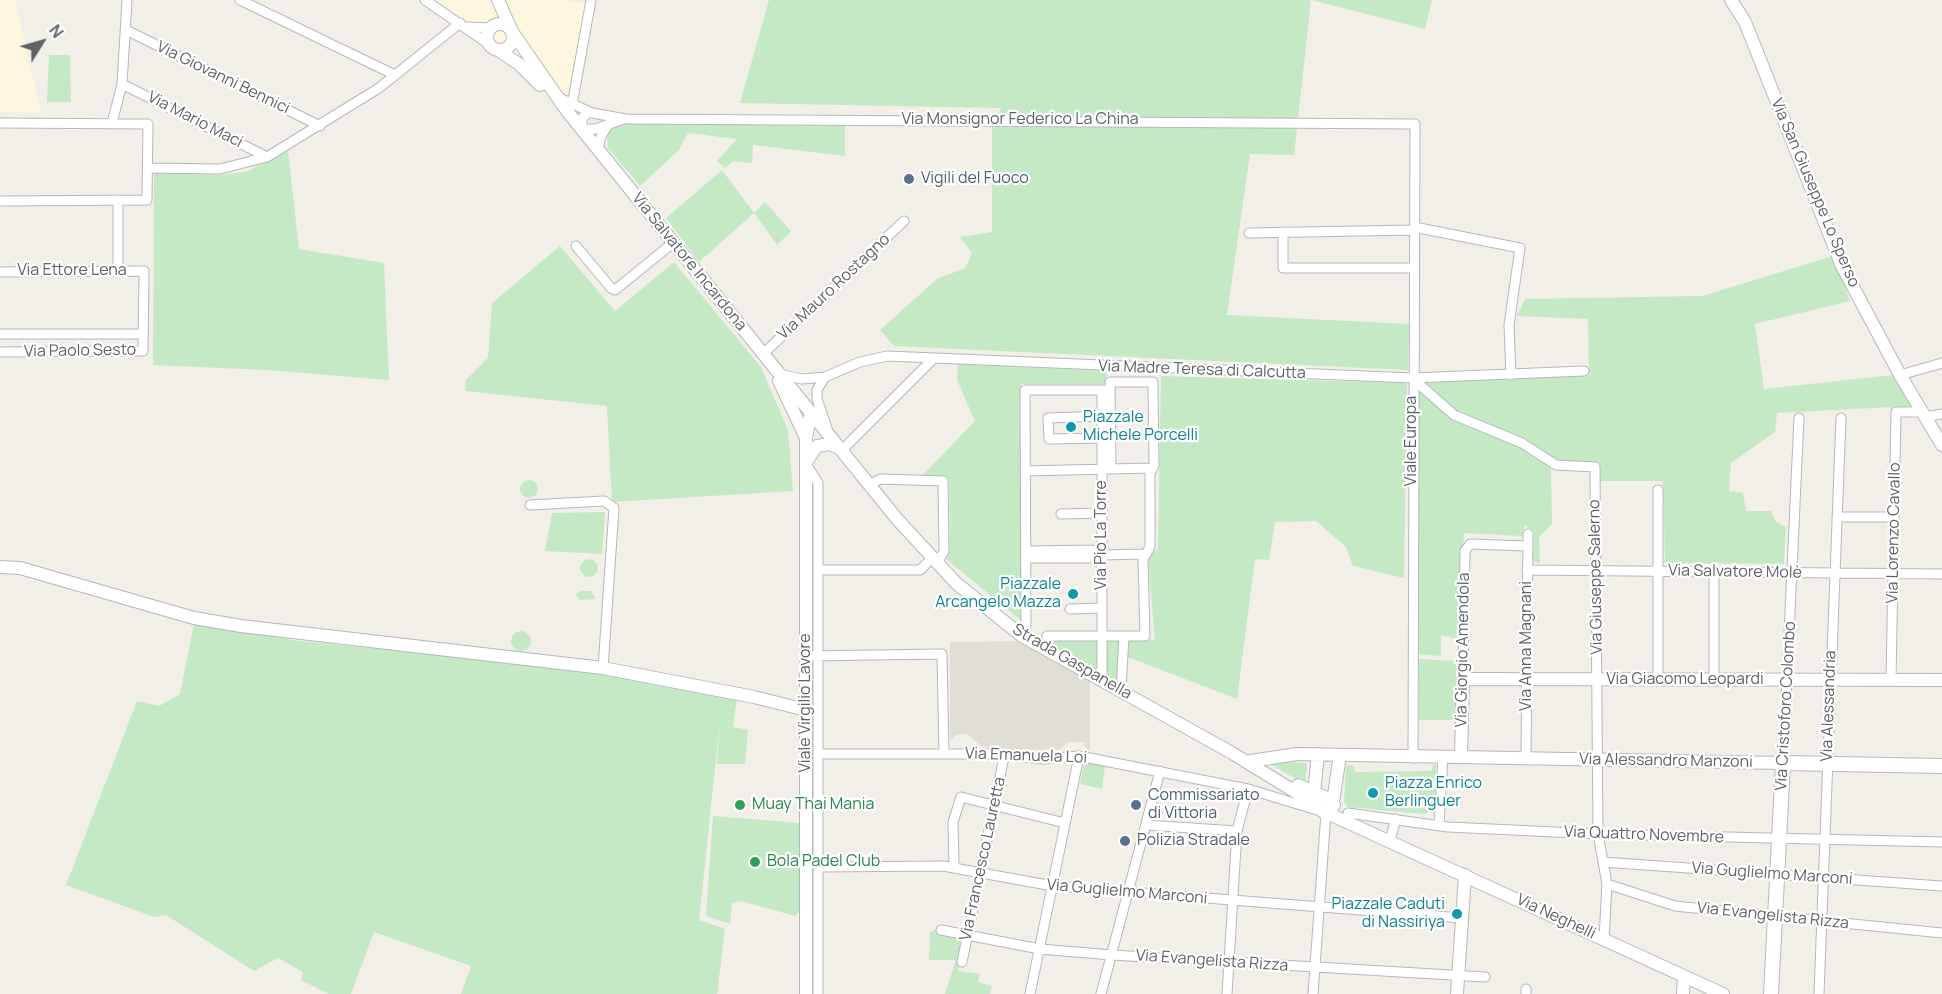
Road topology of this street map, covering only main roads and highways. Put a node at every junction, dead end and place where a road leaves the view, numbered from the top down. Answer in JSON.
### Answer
{"nodes":[{"id":1,"x":1784,"y":763,"type":"joint"},
{"id":2,"x":1942,"y":766,"type":"edge"},
{"id":3,"x":1771,"y":994,"type":"edge"}],
"edges":[{"from":1,"to":2,"type":"main road","name":"Via Alessandro Manzoni"},
{"from":1,"to":3,"type":"main road","name":"Via Cristoforo Colombo"}]}
